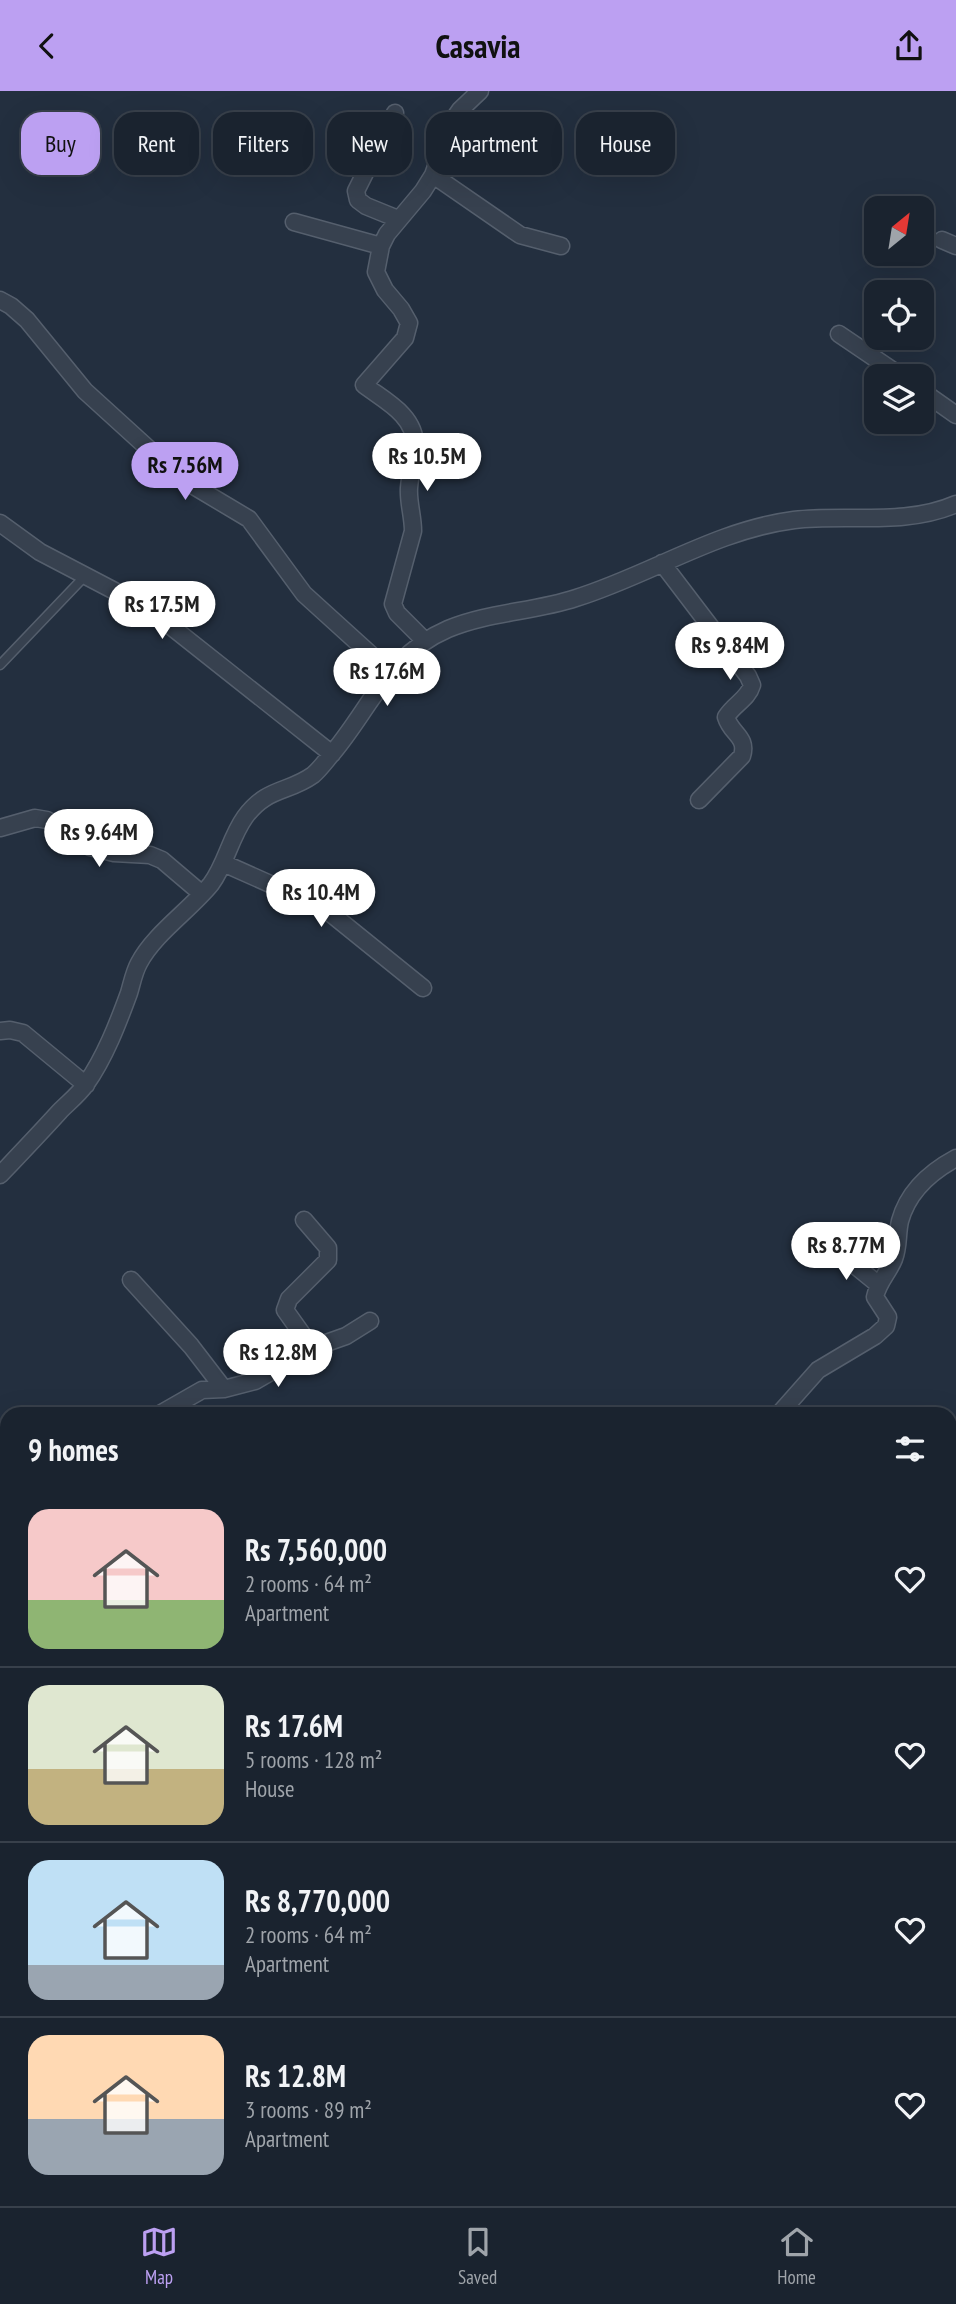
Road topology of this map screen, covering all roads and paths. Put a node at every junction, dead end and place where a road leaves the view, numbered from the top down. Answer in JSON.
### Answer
{"nodes":[{"id":1,"x":480,"y":91,"type":"edge"},
{"id":2,"x":461,"y":112,"type":"edge"},
{"id":3,"x":364,"y":175,"type":"edge"},
{"id":4,"x":433,"y":175,"type":"joint"},
{"id":5,"x":398,"y":219,"type":"junction"},
{"id":6,"x":294,"y":222,"type":"dead end"},
{"id":7,"x":381,"y":246,"type":"junction"},
{"id":8,"x":561,"y":246,"type":"dead end"},
{"id":9,"x":0,"y":300,"type":"edge"},
{"id":10,"x":839,"y":334,"type":"dead end"},
{"id":11,"x":883,"y":364,"type":"edge"},
{"id":12,"x":934,"y":399,"type":"edge"},
{"id":13,"x":956,"y":415,"type":"edge"},
{"id":14,"x":956,"y":505,"type":"edge"},
{"id":15,"x":0,"y":523,"type":"edge"},
{"id":16,"x":662,"y":563,"type":"junction"},
{"id":17,"x":85,"y":576,"type":"junction"},
{"id":18,"x":425,"y":641,"type":"junction"},
{"id":19,"x":0,"y":665,"type":"edge"},
{"id":20,"x":390,"y":672,"type":"junction"},
{"id":21,"x":332,"y":754,"type":"junction"},
{"id":22,"x":699,"y":800,"type":"dead end"},
{"id":23,"x":0,"y":828,"type":"edge"},
{"id":24,"x":223,"y":863,"type":"junction"},
{"id":25,"x":202,"y":894,"type":"junction"},
{"id":26,"x":423,"y":988,"type":"dead end"},
{"id":27,"x":0,"y":1031,"type":"edge"},
{"id":28,"x":86,"y":1085,"type":"junction"},
{"id":29,"x":956,"y":1158,"type":"edge"},
{"id":30,"x":0,"y":1175,"type":"edge"},
{"id":31,"x":304,"y":1220,"type":"dead end"},
{"id":32,"x":836,"y":1250,"type":"dead end"},
{"id":33,"x":131,"y":1280,"type":"dead end"},
{"id":34,"x":878,"y":1285,"type":"junction"},
{"id":35,"x":370,"y":1321,"type":"dead end"},
{"id":36,"x":312,"y":1348,"type":"junction"},
{"id":37,"x":224,"y":1389,"type":"junction"},
{"id":38,"x":172,"y":1407,"type":"edge"},
{"id":39,"x":785,"y":1407,"type":"edge"}],
"edges":[{"from":1,"to":2,"type":"street"},
{"from":3,"to":5,"type":"street"},
{"from":4,"to":5,"type":"street"},
{"from":4,"to":8,"type":"street"},
{"from":5,"to":7,"type":"street"},
{"from":6,"to":7,"type":"street"},
{"from":7,"to":18,"type":"street"},
{"from":9,"to":20,"type":"street"},
{"from":10,"to":11,"type":"street"},
{"from":12,"to":13,"type":"street"},
{"from":14,"to":16,"type":"street"},
{"from":15,"to":17,"type":"street"},
{"from":16,"to":18,"type":"street"},
{"from":16,"to":22,"type":"street"},
{"from":17,"to":19,"type":"lane"},
{"from":17,"to":21,"type":"street"},
{"from":18,"to":20,"type":"street"},
{"from":20,"to":21,"type":"street"},
{"from":21,"to":24,"type":"street"},
{"from":23,"to":25,"type":"street"},
{"from":24,"to":25,"type":"street"},
{"from":24,"to":26,"type":"street"},
{"from":25,"to":28,"type":"street"},
{"from":27,"to":28,"type":"street"},
{"from":28,"to":30,"type":"street"},
{"from":29,"to":34,"type":"street"},
{"from":31,"to":36,"type":"street"},
{"from":32,"to":34,"type":"street"},
{"from":33,"to":37,"type":"street"},
{"from":34,"to":39,"type":"street"},
{"from":35,"to":36,"type":"street"},
{"from":36,"to":37,"type":"street"},
{"from":37,"to":38,"type":"street"}]}
